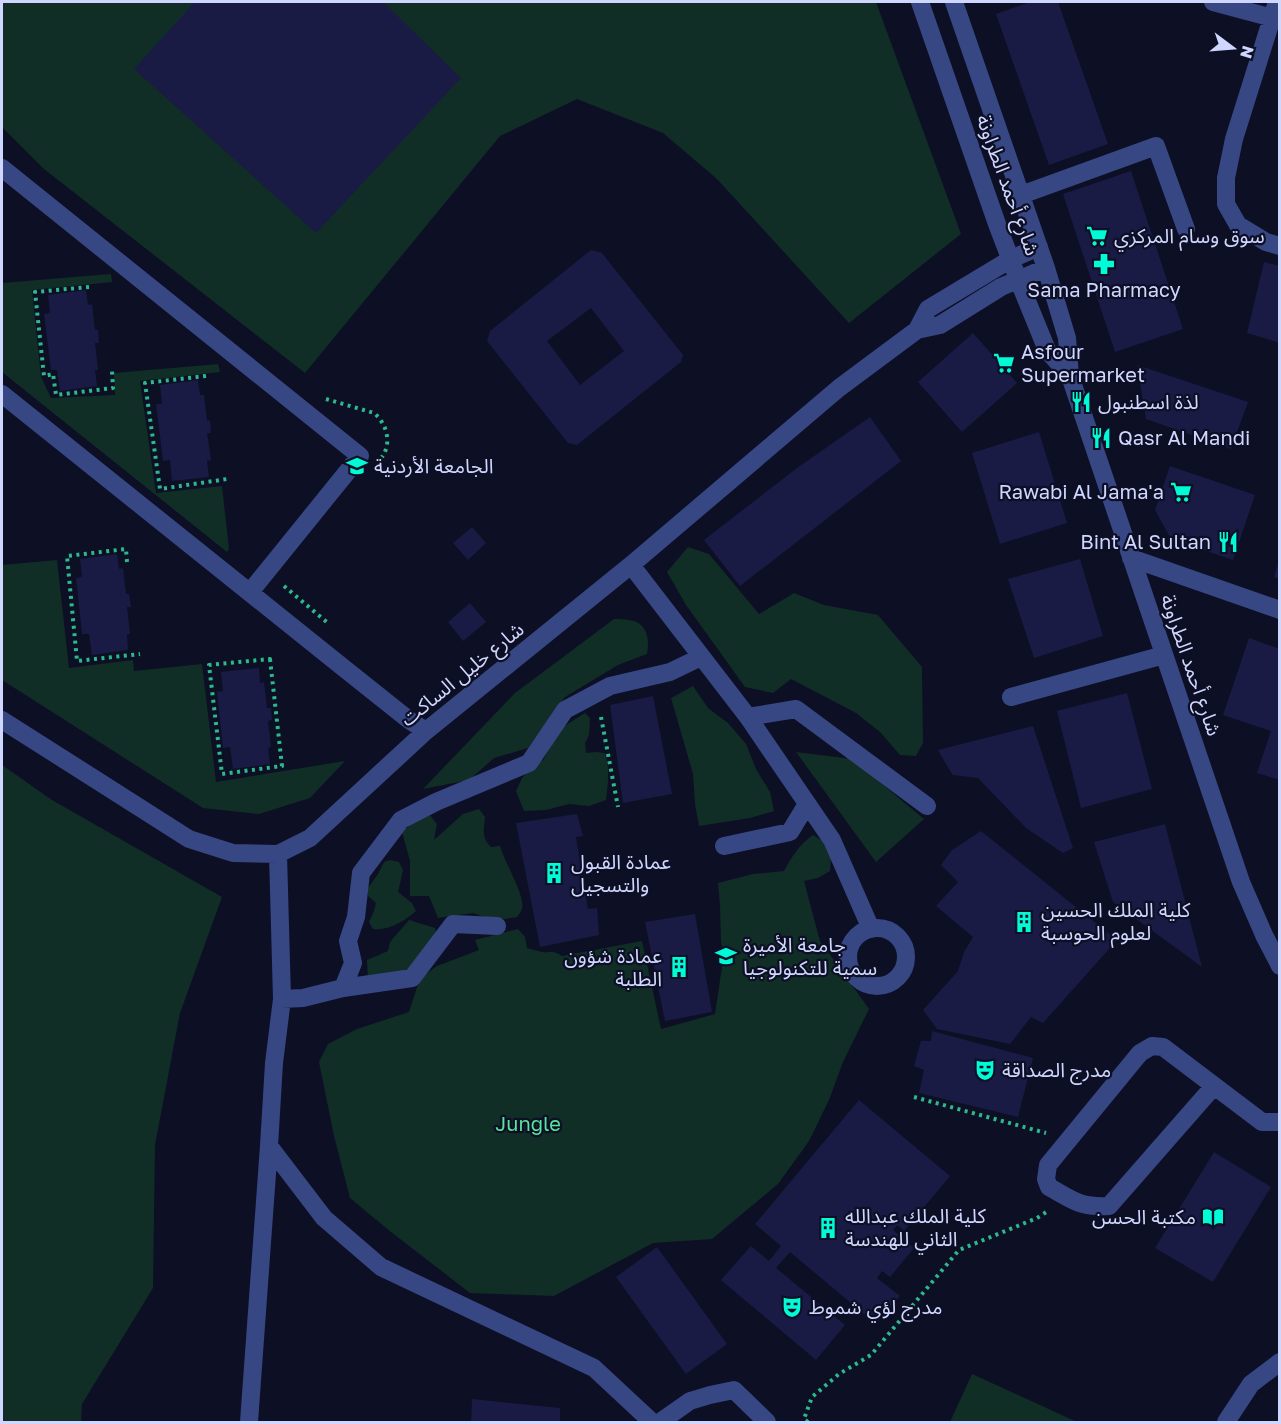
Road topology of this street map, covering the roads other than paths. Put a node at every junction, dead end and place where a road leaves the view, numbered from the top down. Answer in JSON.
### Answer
{"nodes":[{"id":1,"x":920,"y":2,"type":"edge"},
{"id":2,"x":954,"y":2,"type":"edge"},
{"id":3,"x":1213,"y":2,"type":"edge"},
{"id":4,"x":1275,"y":10,"type":"edge"},
{"id":5,"x":2,"y":168,"type":"edge"},
{"id":6,"x":1021,"y":195,"type":"junction"},
{"id":7,"x":1186,"y":229,"type":"dead end"},
{"id":8,"x":1280,"y":246,"type":"edge"},
{"id":9,"x":1039,"y":248,"type":"junction"},
{"id":10,"x":1011,"y":259,"type":"junction"},
{"id":11,"x":1047,"y":268,"type":"junction"},
{"id":12,"x":1018,"y":279,"type":"junction"},
{"id":13,"x":916,"y":330,"type":"junction"},
{"id":14,"x":1070,"y":376,"type":"junction"},
{"id":15,"x":2,"y":393,"type":"edge"},
{"id":16,"x":1131,"y":558,"type":"junction"},
{"id":17,"x":631,"y":565,"type":"junction"},
{"id":18,"x":250,"y":592,"type":"junction"},
{"id":19,"x":1280,"y":610,"type":"edge"},
{"id":20,"x":1164,"y":655,"type":"junction"},
{"id":21,"x":701,"y":657,"type":"junction"},
{"id":22,"x":1011,"y":697,"type":"dead end"},
{"id":23,"x":748,"y":717,"type":"junction"},
{"id":24,"x":2,"y":720,"type":"edge"},
{"id":25,"x":426,"y":731,"type":"junction"},
{"id":26,"x":807,"y":804,"type":"junction"},
{"id":27,"x":927,"y":806,"type":"dead end"},
{"id":28,"x":724,"y":846,"type":"dead end"},
{"id":29,"x":278,"y":854,"type":"junction"},
{"id":30,"x":496,"y":926,"type":"dead end"},
{"id":31,"x":871,"y":929,"type":"dead end"},
{"id":32,"x":1280,"y":966,"type":"edge"},
{"id":33,"x":343,"y":988,"type":"junction"},
{"id":34,"x":282,"y":999,"type":"junction"},
{"id":35,"x":1214,"y":1086,"type":"junction"},
{"id":36,"x":1280,"y":1122,"type":"edge"},
{"id":37,"x":269,"y":1146,"type":"junction"},
{"id":38,"x":1280,"y":1362,"type":"edge"},
{"id":39,"x":249,"y":1422,"type":"edge"},
{"id":40,"x":652,"y":1422,"type":"edge"},
{"id":41,"x":660,"y":1422,"type":"edge"},
{"id":42,"x":766,"y":1422,"type":"edge"},
{"id":43,"x":1226,"y":1422,"type":"edge"}],
"edges":[{"from":1,"to":10,"type":"street","name":"شارع أحمد الطراونة"},
{"from":2,"to":6,"type":"street","name":"شارع أحمد الطراونة"},
{"from":3,"to":4,"type":"street"},
{"from":4,"to":8,"type":"street"},
{"from":5,"to":18,"type":"street"},
{"from":6,"to":7,"type":"street"},
{"from":6,"to":9,"type":"street","name":"شارع أحمد الطراونة"},
{"from":9,"to":10,"type":"street","name":"شارع خليل الساكت"},
{"from":9,"to":11,"type":"street","name":"شارع أحمد الطراونة"},
{"from":10,"to":12,"type":"street","name":"شارع أحمد الطراونة"},
{"from":10,"to":13,"type":"street","name":"شارع خليل الساكت"},
{"from":11,"to":12,"type":"street","name":"شارع خليل الساكت"},
{"from":11,"to":14,"type":"street","name":"شارع أحمد الطراونة"},
{"from":12,"to":13,"type":"street","name":"شارع خليل الساكت"},
{"from":12,"to":14,"type":"street","name":"شارع أحمد الطراونة"},
{"from":13,"to":17,"type":"street","name":"شارع خليل الساكت"},
{"from":14,"to":16,"type":"street","name":"شارع أحمد الطراونة"},
{"from":15,"to":18,"type":"street"},
{"from":16,"to":19,"type":"street"},
{"from":16,"to":20,"type":"street","name":"شارع أحمد الطراونة"},
{"from":17,"to":21,"type":"street"},
{"from":17,"to":25,"type":"street","name":"شارع خليل الساكت"},
{"from":18,"to":25,"type":"street"},
{"from":20,"to":22,"type":"street"},
{"from":20,"to":32,"type":"street","name":"شارع أحمد الطراونة"},
{"from":21,"to":23,"type":"street"},
{"from":21,"to":33,"type":"street"},
{"from":23,"to":26,"type":"street"},
{"from":23,"to":27,"type":"street"},
{"from":24,"to":29,"type":"street","name":"شارع خليل الساكت"},
{"from":25,"to":29,"type":"street","name":"شارع خليل الساكت"},
{"from":26,"to":28,"type":"street"},
{"from":26,"to":31,"type":"street"},
{"from":29,"to":34,"type":"street"},
{"from":30,"to":33,"type":"street"},
{"from":33,"to":34,"type":"street"},
{"from":34,"to":37,"type":"street"},
{"from":35,"to":35,"type":"street"},
{"from":35,"to":36,"type":"street"},
{"from":37,"to":39,"type":"street"},
{"from":37,"to":40,"type":"street"},
{"from":38,"to":43,"type":"street"},
{"from":41,"to":42,"type":"street"}]}
